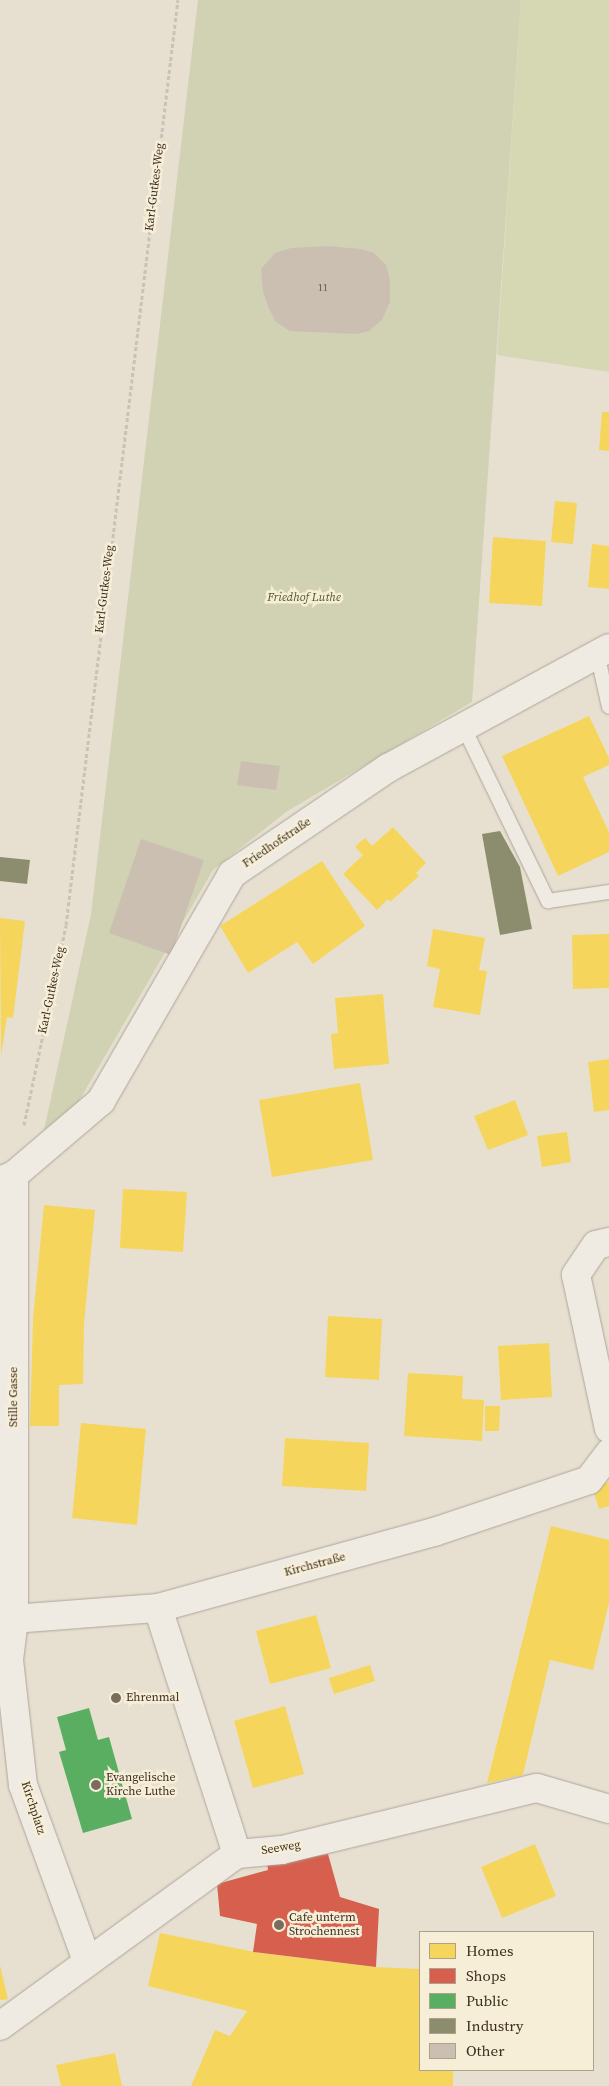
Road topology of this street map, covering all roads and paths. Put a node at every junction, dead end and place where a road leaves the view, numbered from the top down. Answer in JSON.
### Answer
{"nodes":[{"id":1,"x":178,"y":0,"type":"edge"},
{"id":2,"x":603,"y":651,"type":"edge"},
{"id":3,"x":609,"y":707,"type":"edge"},
{"id":4,"x":463,"y":726,"type":"junction"},
{"id":5,"x":609,"y":892,"type":"edge"},
{"id":6,"x":24,"y":1127,"type":"dead end"},
{"id":7,"x":7,"y":1178,"type":"edge"},
{"id":8,"x":609,"y":1242,"type":"edge"},
{"id":9,"x":609,"y":1428,"type":"edge"},
{"id":10,"x":609,"y":1453,"type":"edge"},
{"id":11,"x":158,"y":1608,"type":"junction"},
{"id":12,"x":7,"y":1617,"type":"edge"},
{"id":13,"x":609,"y":1809,"type":"edge"},
{"id":14,"x":237,"y":1854,"type":"junction"},
{"id":15,"x":87,"y":1961,"type":"junction"},
{"id":16,"x":0,"y":2026,"type":"edge"}],
"edges":[{"from":1,"to":6,"type":"path","name":"Karl-Gutkes-Weg"},
{"from":2,"to":3,"type":"lane"},
{"from":2,"to":4,"type":"street","name":"Friedhofstraße"},
{"from":4,"to":5,"type":"lane"},
{"from":4,"to":7,"type":"street","name":"Friedhofstraße"},
{"from":7,"to":12,"type":"street","name":"Stille Gasse"},
{"from":8,"to":9,"type":"street"},
{"from":10,"to":11,"type":"street","name":"Kirchstraße"},
{"from":11,"to":12,"type":"street","name":"Kirchstraße"},
{"from":11,"to":14,"type":"street"},
{"from":12,"to":15,"type":"street","name":"Kirchplatz"},
{"from":13,"to":14,"type":"street","name":"Seeweg"},
{"from":14,"to":15,"type":"street"},
{"from":15,"to":16,"type":"street"}]}
